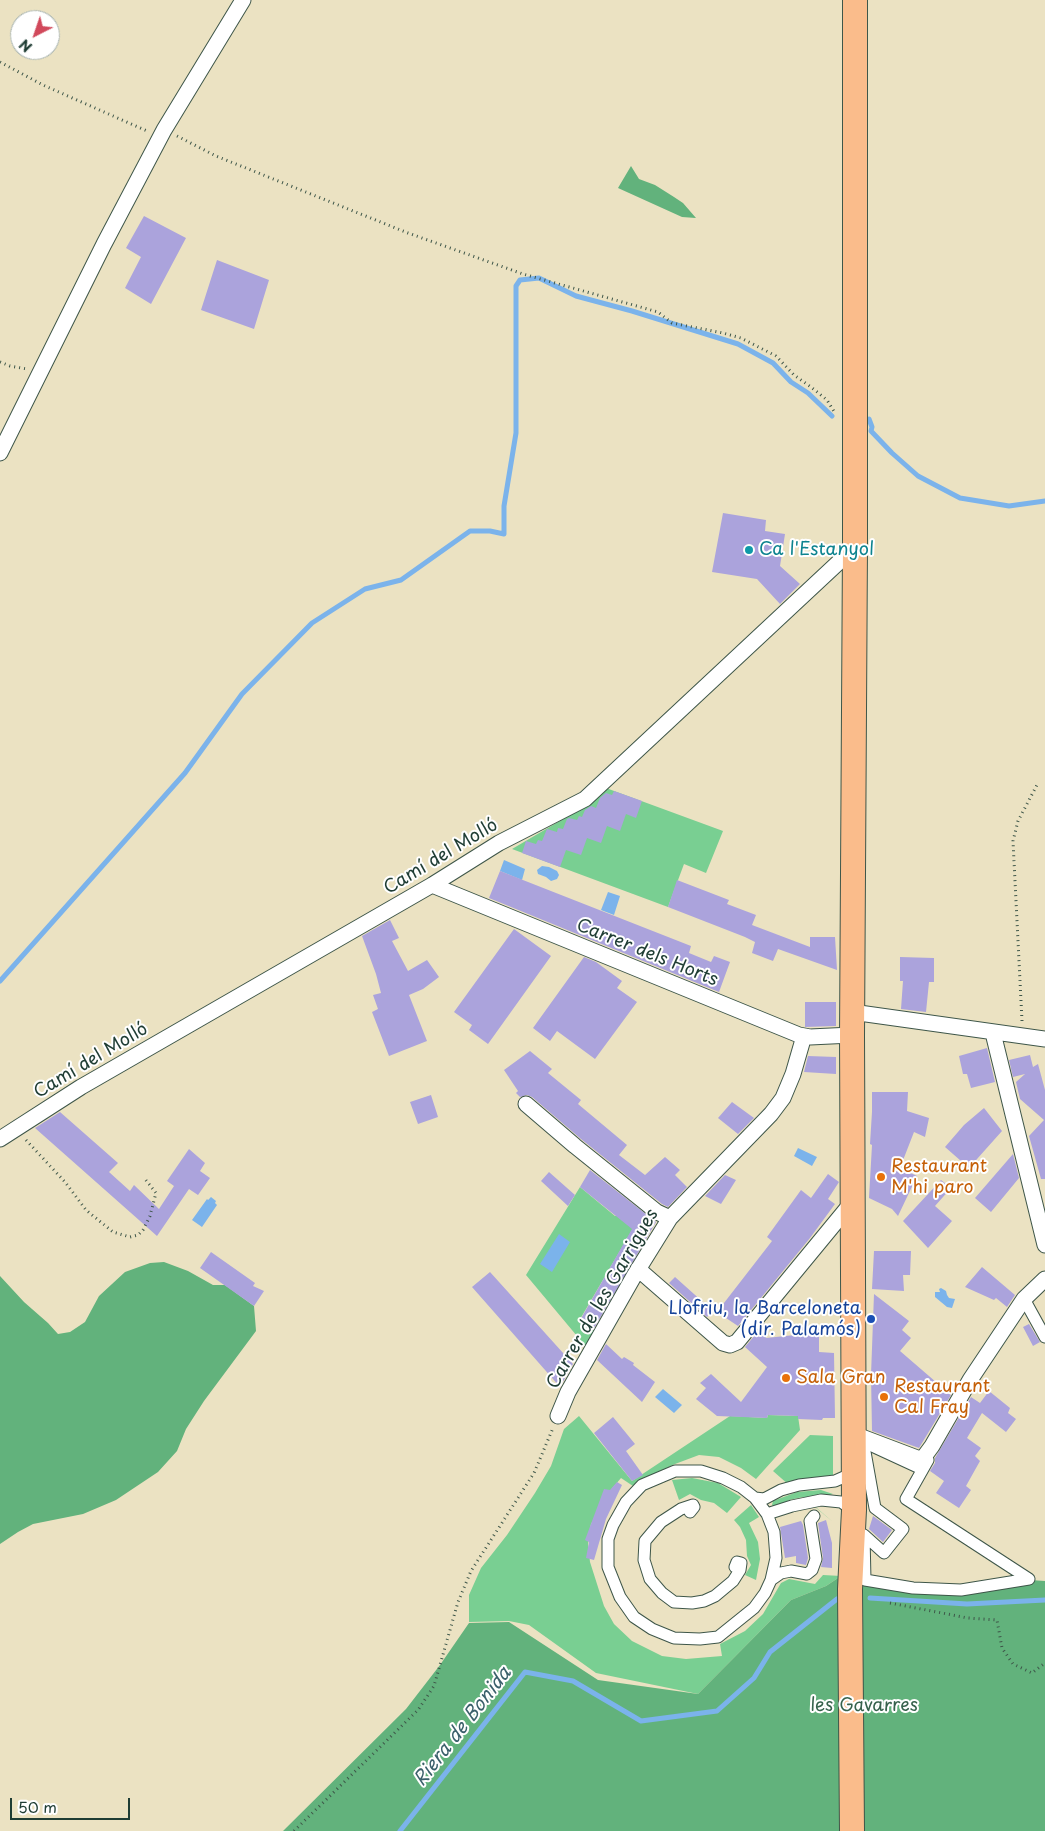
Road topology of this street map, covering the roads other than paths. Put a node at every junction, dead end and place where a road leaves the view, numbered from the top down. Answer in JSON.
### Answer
{"nodes":[{"id":1,"x":243,"y":0,"type":"edge"},
{"id":2,"x":855,"y":0,"type":"edge"},
{"id":3,"x":0,"y":453,"type":"edge"},
{"id":4,"x":855,"y":547,"type":"junction"},
{"id":5,"x":432,"y":885,"type":"junction"},
{"id":6,"x":852,"y":1024,"type":"junction"},
{"id":7,"x":993,"y":1033,"type":"junction"},
{"id":8,"x":804,"y":1036,"type":"junction"},
{"id":9,"x":1045,"y":1039,"type":"edge"},
{"id":10,"x":526,"y":1104,"type":"dead end"},
{"id":11,"x":0,"y":1139,"type":"edge"},
{"id":12,"x":854,"y":1200,"type":"junction"},
{"id":13,"x":670,"y":1218,"type":"junction"},
{"id":14,"x":1045,"y":1245,"type":"edge"},
{"id":15,"x":638,"y":1269,"type":"junction"},
{"id":16,"x":1045,"y":1278,"type":"edge"},
{"id":17,"x":1024,"y":1299,"type":"junction"},
{"id":18,"x":1045,"y":1337,"type":"edge"},
{"id":19,"x":558,"y":1416,"type":"road end"},
{"id":20,"x":857,"y":1437,"type":"junction"},
{"id":21,"x":923,"y":1459,"type":"junction"},
{"id":22,"x":853,"y":1473,"type":"junction"},
{"id":23,"x":755,"y":1498,"type":"junction"},
{"id":24,"x":854,"y":1510,"type":"junction"},
{"id":25,"x":690,"y":1512,"type":"dead end"},
{"id":26,"x":768,"y":1514,"type":"junction"},
{"id":27,"x":814,"y":1516,"type":"dead end"},
{"id":28,"x":734,"y":1567,"type":"dead end"},
{"id":29,"x":771,"y":1580,"type":"junction"},
{"id":30,"x":852,"y":1831,"type":"edge"}],
"edges":[{"from":1,"to":3,"type":"street"},
{"from":2,"to":4,"type":"main road"},
{"from":4,"to":5,"type":"street","name":"Camí del Molló"},
{"from":4,"to":6,"type":"main road"},
{"from":5,"to":8,"type":"street","name":"Carrer dels Horts"},
{"from":5,"to":11,"type":"street","name":"Camí del Molló"},
{"from":6,"to":7,"type":"street","name":"Carrer dels Horts"},
{"from":6,"to":8,"type":"street","name":"Carrer dels Horts"},
{"from":6,"to":12,"type":"main road"},
{"from":7,"to":9,"type":"street","name":"Carrer dels Horts"},
{"from":7,"to":14,"type":"street"},
{"from":8,"to":13,"type":"street","name":"Carrer de les Garrigues"},
{"from":10,"to":13,"type":"street"},
{"from":12,"to":15,"type":"street"},
{"from":12,"to":20,"type":"main road"},
{"from":13,"to":15,"type":"street","name":"Carrer de les Garrigues"},
{"from":15,"to":19,"type":"street","name":"Carrer de les Garrigues"},
{"from":16,"to":17,"type":"street"},
{"from":17,"to":18,"type":"street"},
{"from":17,"to":21,"type":"street"},
{"from":20,"to":21,"type":"street"},
{"from":20,"to":21,"type":"street"},
{"from":20,"to":22,"type":"main road"},
{"from":22,"to":23,"type":"street"},
{"from":22,"to":24,"type":"main road"},
{"from":23,"to":26,"type":"street"},
{"from":23,"to":29,"type":"street"},
{"from":24,"to":26,"type":"street"},
{"from":24,"to":30,"type":"main road"},
{"from":25,"to":28,"type":"street"},
{"from":26,"to":29,"type":"street"},
{"from":27,"to":29,"type":"street"}]}
